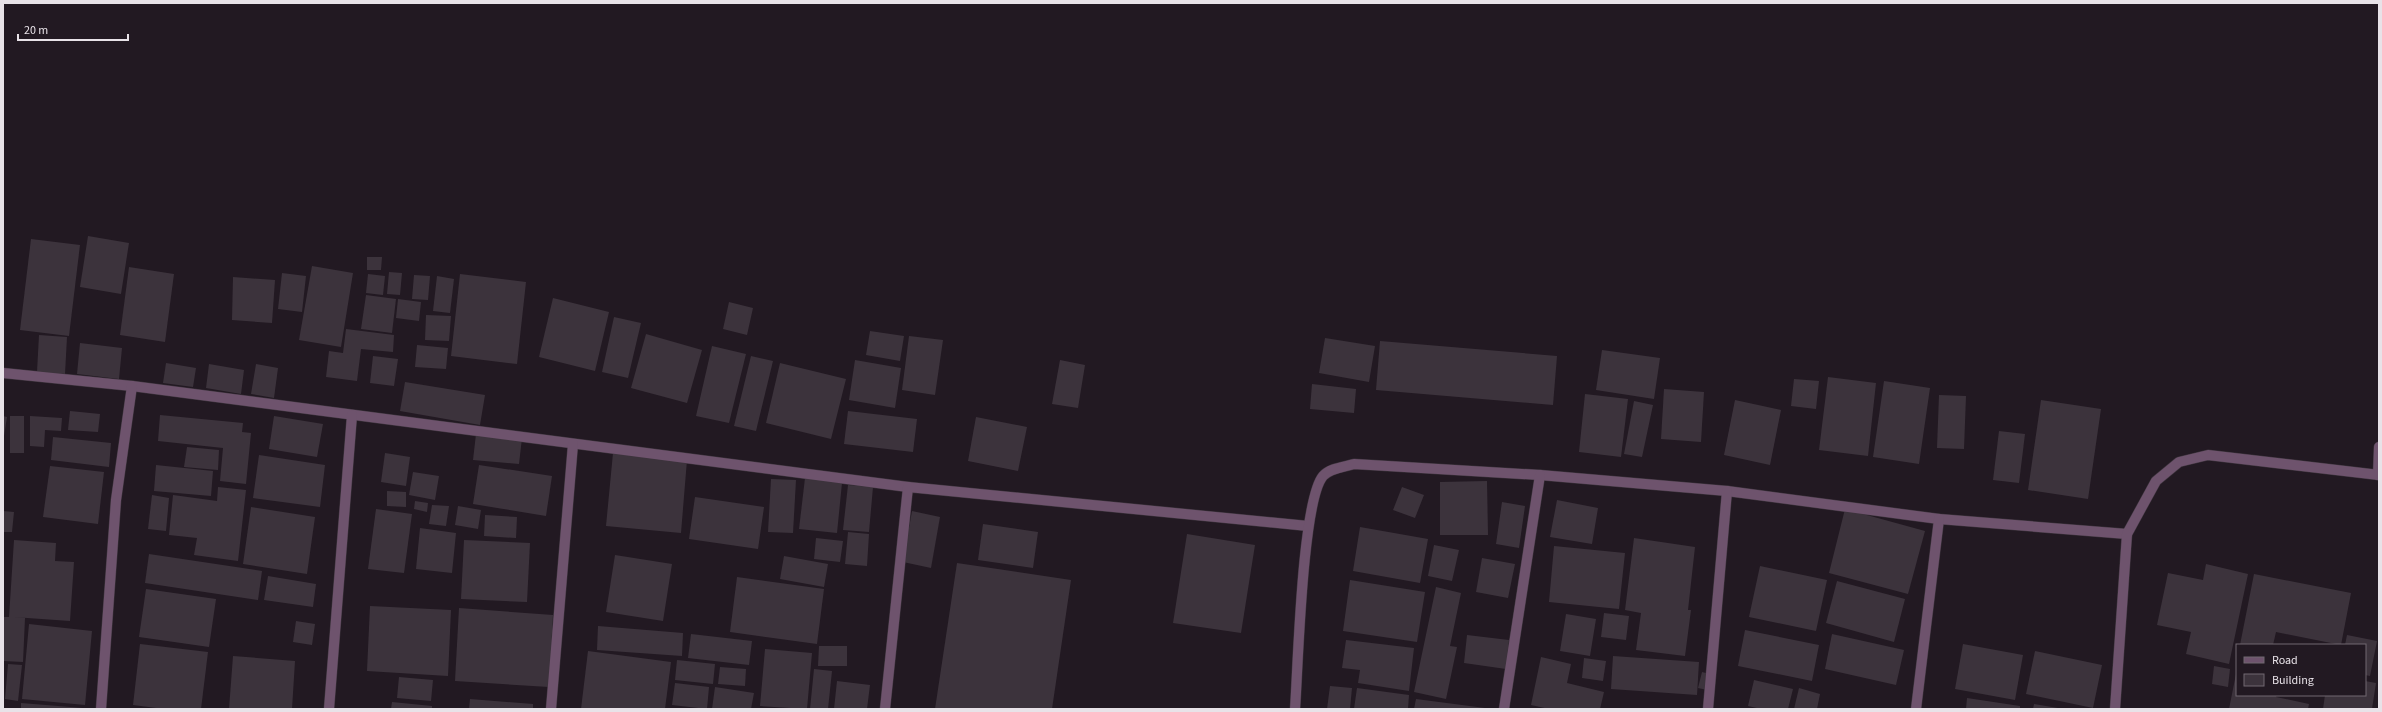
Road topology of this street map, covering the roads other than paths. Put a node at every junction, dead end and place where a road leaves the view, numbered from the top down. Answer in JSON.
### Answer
{"nodes":[{"id":1,"x":3,"y":373,"type":"edge"},
{"id":2,"x":132,"y":386,"type":"junction"},
{"id":3,"x":352,"y":414,"type":"junction"},
{"id":4,"x":573,"y":444,"type":"junction"},
{"id":5,"x":2379,"y":447,"type":"edge"},
{"id":6,"x":1540,"y":475,"type":"junction"},
{"id":7,"x":2378,"y":475,"type":"edge"},
{"id":8,"x":908,"y":487,"type":"junction"},
{"id":9,"x":1727,"y":491,"type":"junction"},
{"id":10,"x":1939,"y":519,"type":"junction"},
{"id":11,"x":1308,"y":526,"type":"junction"},
{"id":12,"x":2127,"y":534,"type":"junction"},
{"id":13,"x":101,"y":709,"type":"edge"},
{"id":14,"x":329,"y":709,"type":"edge"},
{"id":15,"x":551,"y":709,"type":"edge"},
{"id":16,"x":885,"y":709,"type":"edge"},
{"id":17,"x":1295,"y":709,"type":"edge"},
{"id":18,"x":1504,"y":709,"type":"edge"},
{"id":19,"x":1708,"y":709,"type":"edge"},
{"id":20,"x":1916,"y":709,"type":"edge"},
{"id":21,"x":2115,"y":709,"type":"edge"}],
"edges":[{"from":1,"to":2,"type":"street"},
{"from":2,"to":3,"type":"street"},
{"from":2,"to":13,"type":"street"},
{"from":3,"to":4,"type":"street"},
{"from":3,"to":14,"type":"street"},
{"from":4,"to":8,"type":"street"},
{"from":4,"to":15,"type":"street"},
{"from":5,"to":7,"type":"street"},
{"from":6,"to":9,"type":"street"},
{"from":6,"to":11,"type":"street"},
{"from":6,"to":18,"type":"street"},
{"from":7,"to":12,"type":"street"},
{"from":8,"to":11,"type":"street"},
{"from":8,"to":16,"type":"street"},
{"from":9,"to":10,"type":"street"},
{"from":9,"to":19,"type":"street"},
{"from":10,"to":12,"type":"street"},
{"from":10,"to":20,"type":"street"},
{"from":11,"to":17,"type":"street"},
{"from":12,"to":21,"type":"street"}]}
